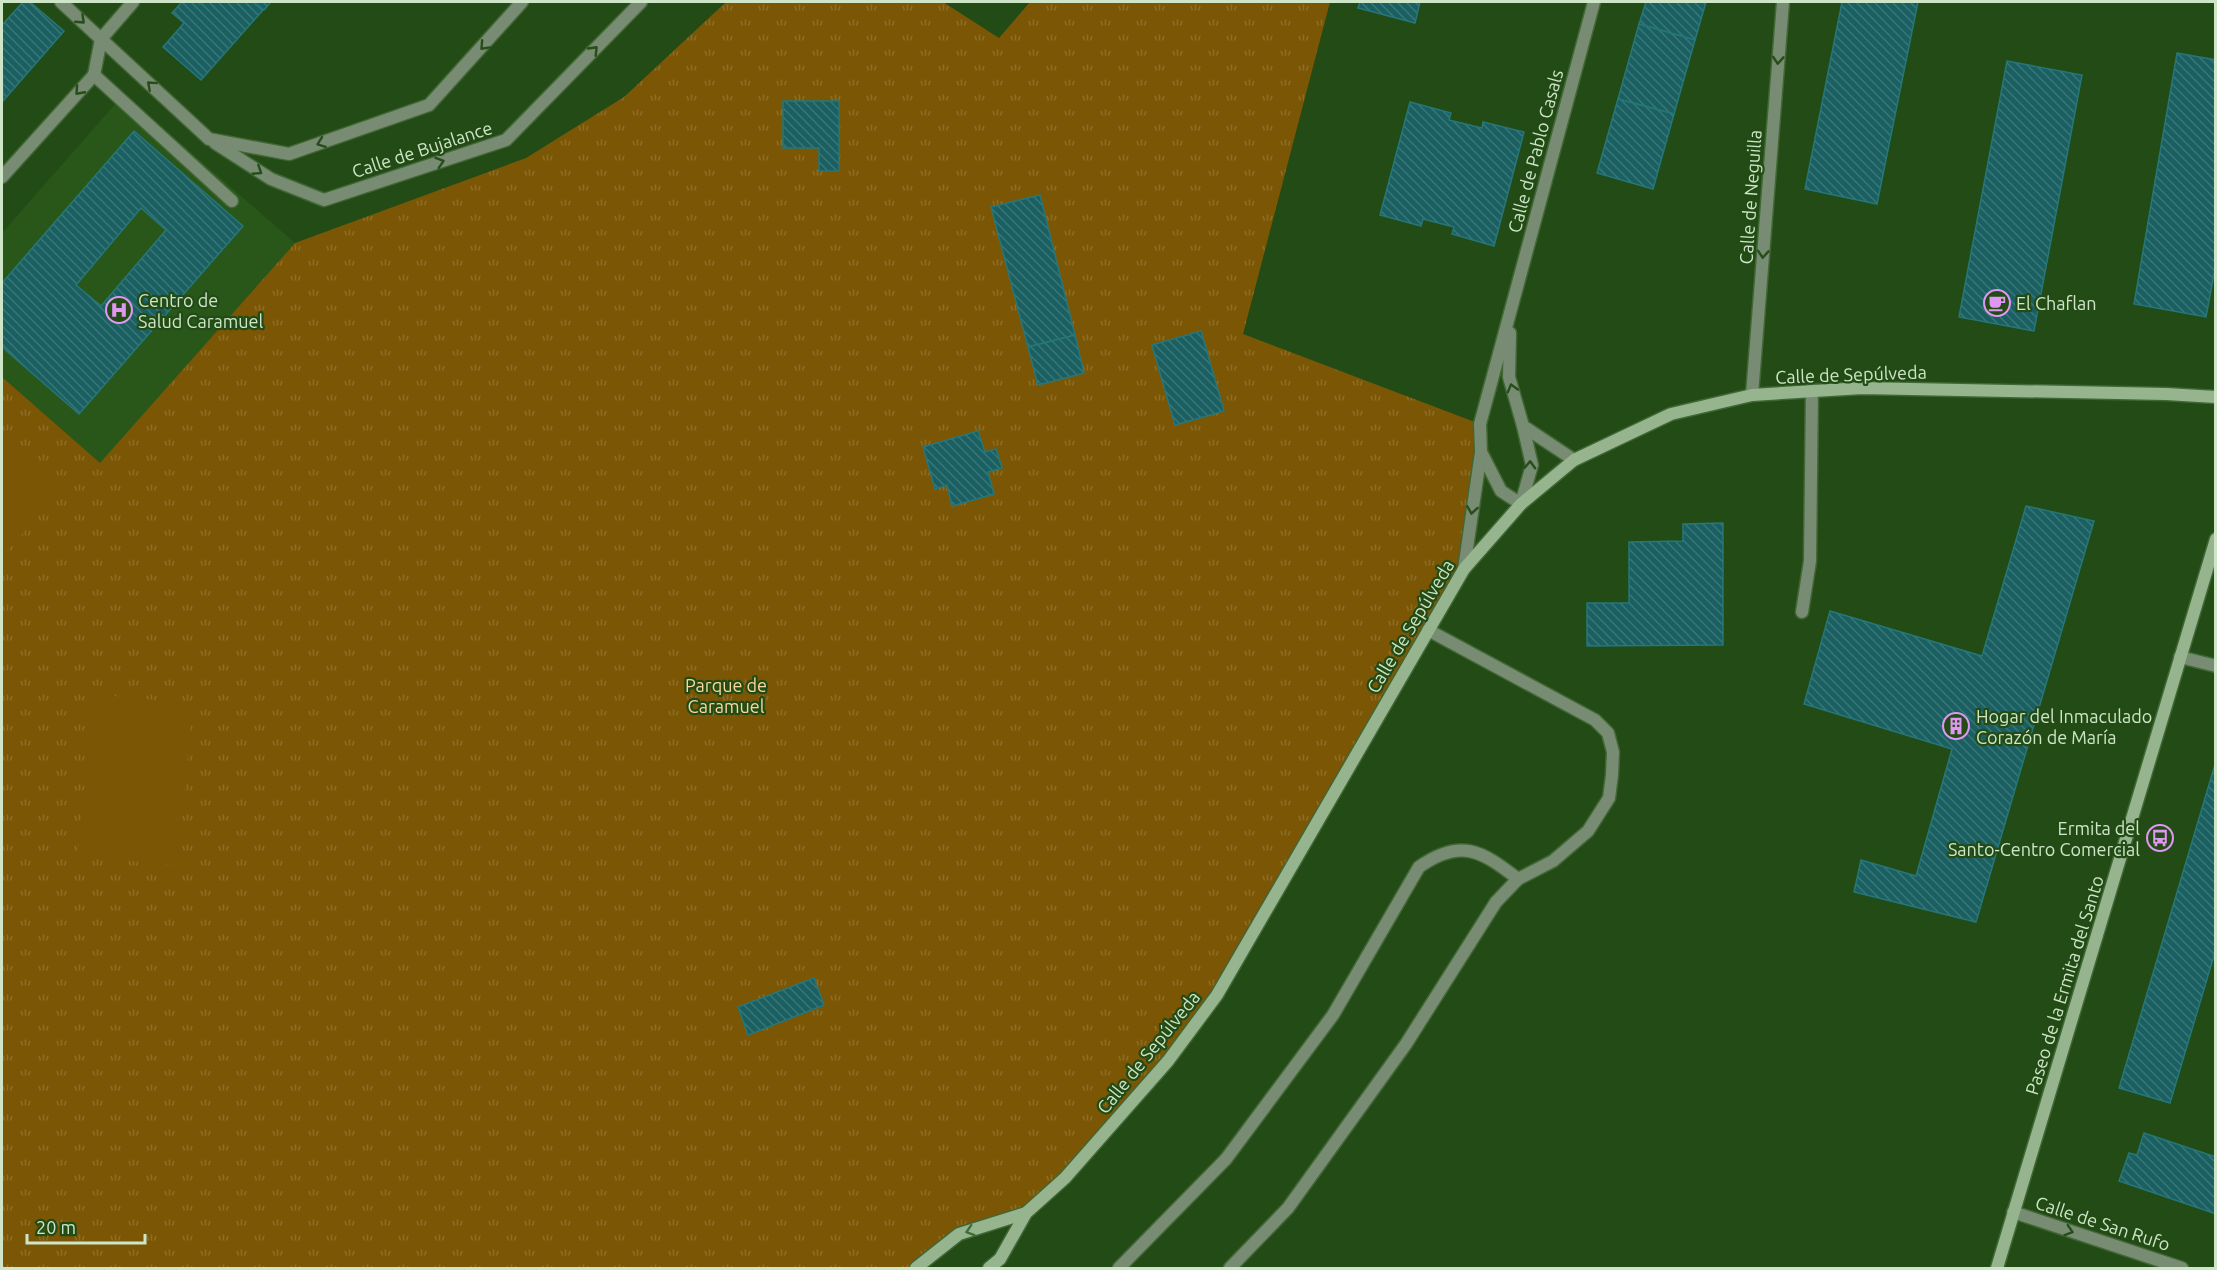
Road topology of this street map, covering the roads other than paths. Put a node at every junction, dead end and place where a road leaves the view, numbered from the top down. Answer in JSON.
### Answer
{"nodes":[{"id":1,"x":61,"y":2,"type":"edge"},
{"id":2,"x":133,"y":2,"type":"edge"},
{"id":3,"x":522,"y":2,"type":"edge"},
{"id":4,"x":641,"y":2,"type":"edge"},
{"id":5,"x":1594,"y":2,"type":"edge"},
{"id":6,"x":1783,"y":2,"type":"edge"},
{"id":7,"x":101,"y":39,"type":"junction"},
{"id":8,"x":94,"y":75,"type":"junction"},
{"id":9,"x":209,"y":139,"type":"junction"},
{"id":10,"x":2,"y":177,"type":"edge"},
{"id":11,"x":232,"y":201,"type":"dead end"},
{"id":12,"x":1511,"y":310,"type":"junction"},
{"id":13,"x":1812,"y":390,"type":"junction"},
{"id":14,"x":1752,"y":396,"type":"junction"},
{"id":15,"x":2216,"y":397,"type":"edge"},
{"id":16,"x":1523,"y":426,"type":"junction"},
{"id":17,"x":1481,"y":453,"type":"junction"},
{"id":18,"x":1574,"y":460,"type":"junction"},
{"id":19,"x":1521,"y":504,"type":"junction"},
{"id":20,"x":2216,"y":539,"type":"edge"},
{"id":21,"x":1464,"y":569,"type":"junction"},
{"id":22,"x":1802,"y":612,"type":"dead end"},
{"id":23,"x":1428,"y":630,"type":"junction"},
{"id":24,"x":2180,"y":657,"type":"junction"},
{"id":25,"x":2216,"y":666,"type":"edge"},
{"id":26,"x":1518,"y":879,"type":"junction"},
{"id":27,"x":2013,"y":1212,"type":"junction"},
{"id":28,"x":1026,"y":1213,"type":"junction"},
{"id":29,"x":915,"y":1269,"type":"edge"},
{"id":30,"x":989,"y":1269,"type":"edge"},
{"id":31,"x":1119,"y":1269,"type":"edge"},
{"id":32,"x":1230,"y":1269,"type":"edge"},
{"id":33,"x":1996,"y":1269,"type":"edge"},
{"id":34,"x":2182,"y":1269,"type":"edge"}],
"edges":[{"from":1,"to":7,"type":"street","name":"Calle de Bujalance","one_way":true},
{"from":2,"to":7,"type":"street"},
{"from":3,"to":9,"type":"street","name":"Calle de Bujalance","one_way":true},
{"from":9,"to":4,"type":"street","name":"Calle de Bujalance","one_way":true},
{"from":5,"to":12,"type":"street","name":"Calle de Pablo Casals"},
{"from":6,"to":14,"type":"street","name":"Calle de Neguilla","one_way":true},
{"from":7,"to":8,"type":"street"},
{"from":9,"to":7,"type":"street","name":"Calle de Bujalance","one_way":true},
{"from":8,"to":10,"type":"street","one_way":true},
{"from":8,"to":11,"type":"street"},
{"from":16,"to":12,"type":"street","name":"Calle de Pablo Casals","one_way":true},
{"from":12,"to":17,"type":"street","name":"Calle de Pablo Casals"},
{"from":13,"to":14,"type":"street","name":"Calle de Sepúlveda"},
{"from":13,"to":15,"type":"street","name":"Calle de Sepúlveda"},
{"from":13,"to":22,"type":"street"},
{"from":14,"to":18,"type":"street","name":"Calle de Sepúlveda"},
{"from":16,"to":18,"type":"street"},
{"from":19,"to":16,"type":"street","name":"Calle de Pablo Casals","one_way":true},
{"from":17,"to":19,"type":"street","name":"Calle de Pablo Casals"},
{"from":17,"to":21,"type":"street","name":"Calle de Pablo Casals","one_way":true},
{"from":18,"to":19,"type":"street","name":"Calle de Sepúlveda"},
{"from":19,"to":21,"type":"street","name":"Calle de Sepúlveda"},
{"from":20,"to":24,"type":"street","name":"Paseo de la Ermita del Santo"},
{"from":21,"to":23,"type":"street","name":"Calle de Sepúlveda"},
{"from":23,"to":26,"type":"street"},
{"from":23,"to":28,"type":"street","name":"Calle de Sepúlveda"},
{"from":24,"to":25,"type":"street"},
{"from":24,"to":27,"type":"street","name":"Paseo de la Ermita del Santo"},
{"from":26,"to":31,"type":"street"},
{"from":26,"to":32,"type":"street"},
{"from":27,"to":33,"type":"street","name":"Paseo de la Ermita del Santo"},
{"from":27,"to":34,"type":"street","name":"Calle de San Rufo","one_way":true},
{"from":28,"to":29,"type":"street","name":"Calle de Sepúlveda","one_way":true},
{"from":28,"to":30,"type":"street","name":"Calle de Sepúlveda"}]}
